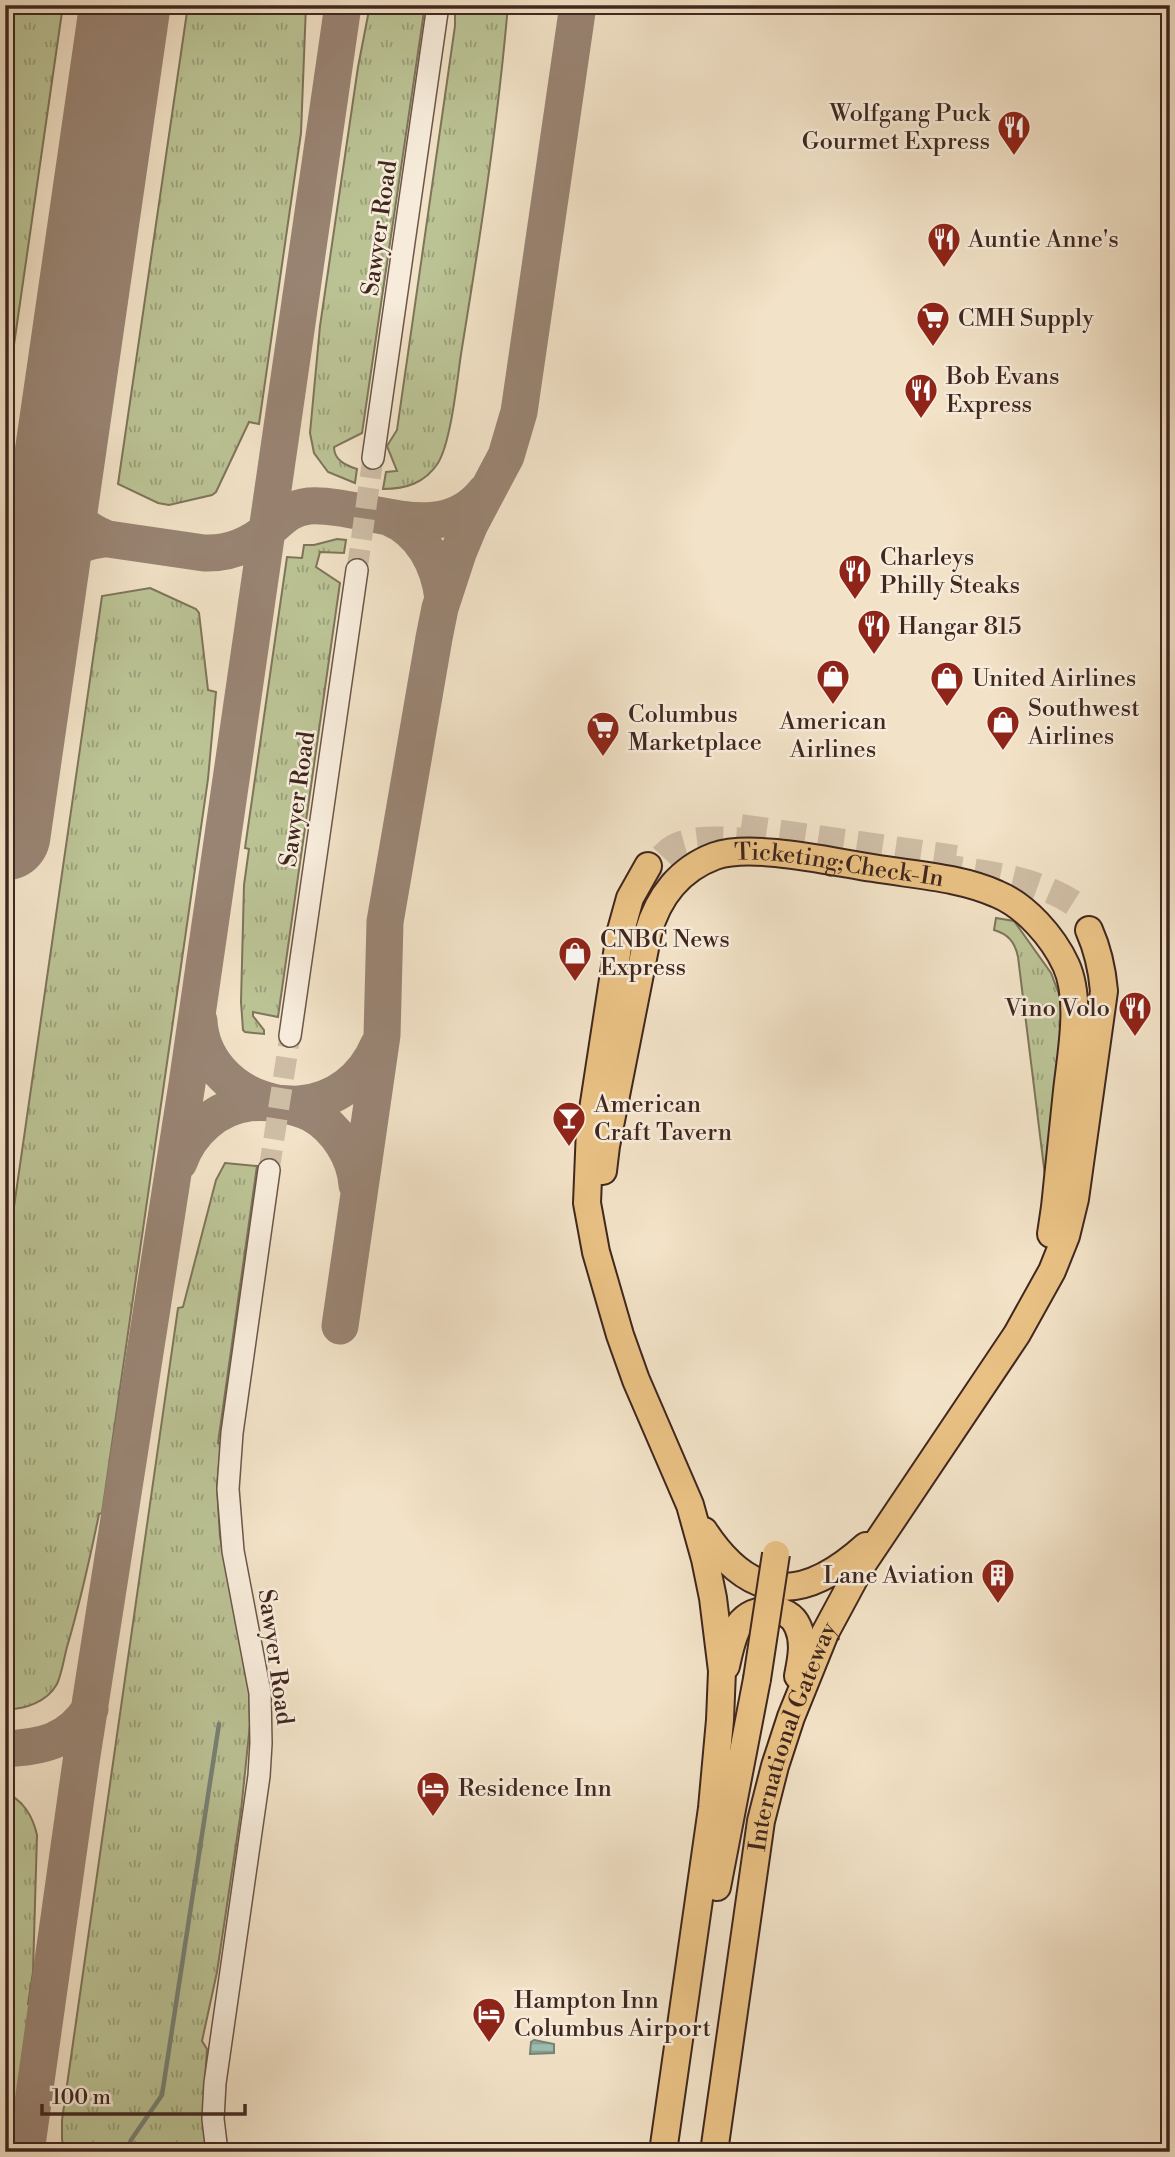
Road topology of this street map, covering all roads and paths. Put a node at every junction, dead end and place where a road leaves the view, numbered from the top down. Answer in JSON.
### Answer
{"nodes":[{"id":1,"x":438,"y":5,"type":"edge"},
{"id":2,"x":373,"y":458,"type":"tunnel mouth"},
{"id":3,"x":357,"y":570,"type":"tunnel mouth"},
{"id":4,"x":648,"y":866,"type":"tunnel mouth"},
{"id":5,"x":1089,"y":930,"type":"tunnel mouth"},
{"id":6,"x":290,"y":1036,"type":"tunnel mouth"},
{"id":7,"x":270,"y":1170,"type":"tunnel mouth"},
{"id":8,"x":1017,"y":1334,"type":"junction"},
{"id":9,"x":621,"y":1335,"type":"junction"},
{"id":10,"x":690,"y":1505,"type":"junction"},
{"id":11,"x":886,"y":1526,"type":"junction"},
{"id":12,"x":776,"y":1554,"type":"dead end"},
{"id":13,"x":722,"y":1689,"type":"junction"},
{"id":14,"x":775,"y":1766,"type":"junction"},
{"id":15,"x":680,"y":2038,"type":"junction"},
{"id":16,"x":217,"y":2152,"type":"edge"},
{"id":17,"x":663,"y":2152,"type":"edge"},
{"id":18,"x":714,"y":2152,"type":"edge"}],
"edges":[{"from":1,"to":2,"type":"street","name":"Sawyer Road"},
{"from":3,"to":6,"type":"street","name":"Sawyer Road"},
{"from":4,"to":9,"type":"main road"},
{"from":5,"to":8,"type":"main road"},
{"from":7,"to":16,"type":"street","name":"Sawyer Road"},
{"from":8,"to":9,"type":"main road","name":"Ticketing;Check-In"},
{"from":8,"to":11,"type":"main road","name":"International Gateway"},
{"from":9,"to":10,"type":"main road"},
{"from":10,"to":11,"type":"main road"},
{"from":10,"to":13,"type":"main road"},
{"from":11,"to":14,"type":"main road","name":"International Gateway"},
{"from":12,"to":15,"type":"main road","bridge":true},
{"from":13,"to":14,"type":"main road"},
{"from":13,"to":15,"type":"main road"},
{"from":14,"to":18,"type":"main road","name":"International Gateway"},
{"from":15,"to":17,"type":"main road"}]}
